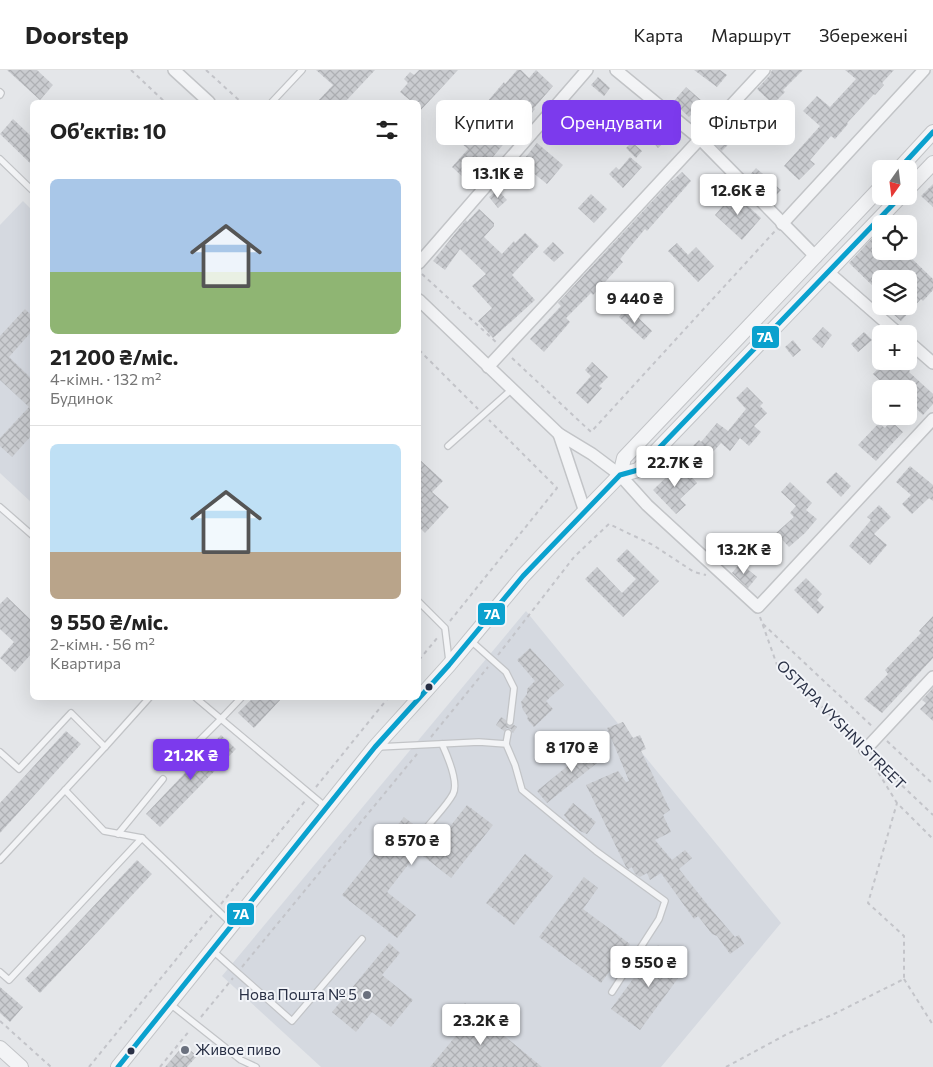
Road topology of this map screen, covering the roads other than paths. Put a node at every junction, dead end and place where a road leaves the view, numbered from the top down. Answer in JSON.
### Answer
{"nodes":[{"id":1,"x":174,"y":70,"type":"edge"},
{"id":2,"x":302,"y":70,"type":"edge"},
{"id":3,"x":588,"y":70,"type":"edge"},
{"id":4,"x":616,"y":70,"type":"edge"},
{"id":5,"x":764,"y":70,"type":"edge"},
{"id":6,"x":924,"y":70,"type":"edge"},
{"id":7,"x":206,"y":100,"type":"edge"},
{"id":8,"x":274,"y":100,"type":"edge"},
{"id":9,"x":736,"y":100,"type":"edge"},
{"id":10,"x":691,"y":132,"type":"edge"},
{"id":11,"x":933,"y":132,"type":"edge"},
{"id":12,"x":694,"y":145,"type":"edge"},
{"id":13,"x":706,"y":145,"type":"edge"},
{"id":14,"x":0,"y":159,"type":"edge"},
{"id":15,"x":907,"y":160,"type":"edge"},
{"id":16,"x":933,"y":163,"type":"edge"},
{"id":17,"x":918,"y":179,"type":"edge"},
{"id":18,"x":30,"y":188,"type":"edge"},
{"id":19,"x":872,"y":198,"type":"edge"},
{"id":20,"x":892,"y":205,"type":"edge"},
{"id":21,"x":782,"y":224,"type":"junction"},
{"id":22,"x":816,"y":257,"type":"junction"},
{"id":23,"x":421,"y":261,"type":"edge"},
{"id":24,"x":828,"y":272,"type":"junction"},
{"id":25,"x":421,"y":302,"type":"edge"},
{"id":26,"x":889,"y":325,"type":"edge"},
{"id":27,"x":917,"y":349,"type":"edge"},
{"id":28,"x":933,"y":363,"type":"edge"},
{"id":29,"x":488,"y":367,"type":"junction"},
{"id":30,"x":511,"y":390,"type":"junction"},
{"id":31,"x":933,"y":419,"type":"edge"},
{"id":32,"x":559,"y":434,"type":"junction"},
{"id":33,"x":448,"y":446,"type":"dead end"},
{"id":34,"x":620,"y":476,"type":"junction"},
{"id":35,"x":0,"y":507,"type":"edge"},
{"id":36,"x":585,"y":512,"type":"junction"},
{"id":37,"x":30,"y":533,"type":"edge"},
{"id":38,"x":421,"y":604,"type":"edge"},
{"id":39,"x":470,"y":640,"type":"junction"},
{"id":40,"x":449,"y":665,"type":"junction"},
{"id":41,"x":933,"y":677,"type":"edge"},
{"id":42,"x":421,"y":696,"type":"edge"},
{"id":43,"x":147,"y":700,"type":"edge"},
{"id":44,"x":198,"y":700,"type":"edge"},
{"id":45,"x":239,"y":700,"type":"edge"},
{"id":46,"x":417,"y":700,"type":"edge"},
{"id":47,"x":221,"y":719,"type":"junction"},
{"id":48,"x":510,"y":722,"type":"dead end"},
{"id":49,"x":508,"y":733,"type":"dead end"},
{"id":50,"x":442,"y":744,"type":"junction"},
{"id":51,"x":506,"y":744,"type":"junction"},
{"id":52,"x":105,"y":747,"type":"junction"},
{"id":53,"x":375,"y":747,"type":"junction"},
{"id":54,"x":865,"y":750,"type":"road end"},
{"id":55,"x":0,"y":752,"type":"edge"},
{"id":56,"x":186,"y":754,"type":"dead end"},
{"id":57,"x":163,"y":779,"type":"dead end"},
{"id":58,"x":65,"y":790,"type":"junction"},
{"id":59,"x":327,"y":808,"type":"junction"},
{"id":60,"x":428,"y":826,"type":"dead end"},
{"id":61,"x":118,"y":834,"type":"junction"},
{"id":62,"x":142,"y":838,"type":"junction"},
{"id":63,"x":0,"y":860,"type":"edge"},
{"id":64,"x":233,"y":925,"type":"junction"},
{"id":65,"x":362,"y":940,"type":"dead end"},
{"id":66,"x":212,"y":950,"type":"junction"},
{"id":67,"x":0,"y":972,"type":"edge"},
{"id":68,"x":612,"y":992,"type":"dead end"},
{"id":69,"x":169,"y":1003,"type":"junction"},
{"id":70,"x":0,"y":1048,"type":"edge"},
{"id":71,"x":21,"y":1067,"type":"edge"},
{"id":72,"x":118,"y":1067,"type":"edge"},
{"id":73,"x":256,"y":1067,"type":"edge"}],
"edges":[{"from":1,"to":7,"type":"street"},
{"from":2,"to":8,"type":"lane"},
{"from":3,"to":23,"type":"street"},
{"from":4,"to":10,"type":"street"},
{"from":5,"to":9,"type":"street"},
{"from":6,"to":21,"type":"street"},
{"from":11,"to":15,"type":"street"},
{"from":12,"to":29,"type":"street"},
{"from":13,"to":21,"type":"street"},
{"from":14,"to":18,"type":"lane"},
{"from":16,"to":17,"type":"street"},
{"from":19,"to":22,"type":"street"},
{"from":20,"to":24,"type":"street"},
{"from":21,"to":22,"type":"street"},
{"from":22,"to":34,"type":"street"},
{"from":24,"to":26,"type":"street"},
{"from":24,"to":34,"type":"street"},
{"from":25,"to":29,"type":"street"},
{"from":27,"to":28,"type":"street"},
{"from":29,"to":30,"type":"street"},
{"from":30,"to":32,"type":"street"},
{"from":30,"to":33,"type":"lane"},
{"from":31,"to":34,"type":"street"},
{"from":32,"to":34,"type":"street"},
{"from":32,"to":36,"type":"street"},
{"from":34,"to":36,"type":"street"},
{"from":35,"to":37,"type":"lane"},
{"from":36,"to":39,"type":"street"},
{"from":38,"to":40,"type":"lane"},
{"from":39,"to":40,"type":"street"},
{"from":39,"to":48,"type":"lane"},
{"from":40,"to":42,"type":"street"},
{"from":41,"to":54,"type":"street"},
{"from":43,"to":52,"type":"lane"},
{"from":44,"to":47,"type":"lane"},
{"from":45,"to":47,"type":"lane"},
{"from":46,"to":53,"type":"street"},
{"from":47,"to":56,"type":"lane"},
{"from":47,"to":59,"type":"lane"},
{"from":49,"to":51,"type":"lane"},
{"from":50,"to":51,"type":"lane"},
{"from":50,"to":53,"type":"lane"},
{"from":50,"to":60,"type":"lane"},
{"from":51,"to":68,"type":"lane"},
{"from":52,"to":55,"type":"lane"},
{"from":52,"to":58,"type":"lane"},
{"from":53,"to":59,"type":"street"},
{"from":57,"to":61,"type":"lane"},
{"from":58,"to":61,"type":"lane"},
{"from":58,"to":63,"type":"lane"},
{"from":59,"to":64,"type":"street"},
{"from":61,"to":62,"type":"lane"},
{"from":62,"to":64,"type":"lane"},
{"from":62,"to":67,"type":"lane"},
{"from":64,"to":66,"type":"street"},
{"from":65,"to":66,"type":"lane"},
{"from":66,"to":69,"type":"street"},
{"from":69,"to":72,"type":"street"},
{"from":69,"to":73,"type":"lane"},
{"from":70,"to":71,"type":"street"}]}
